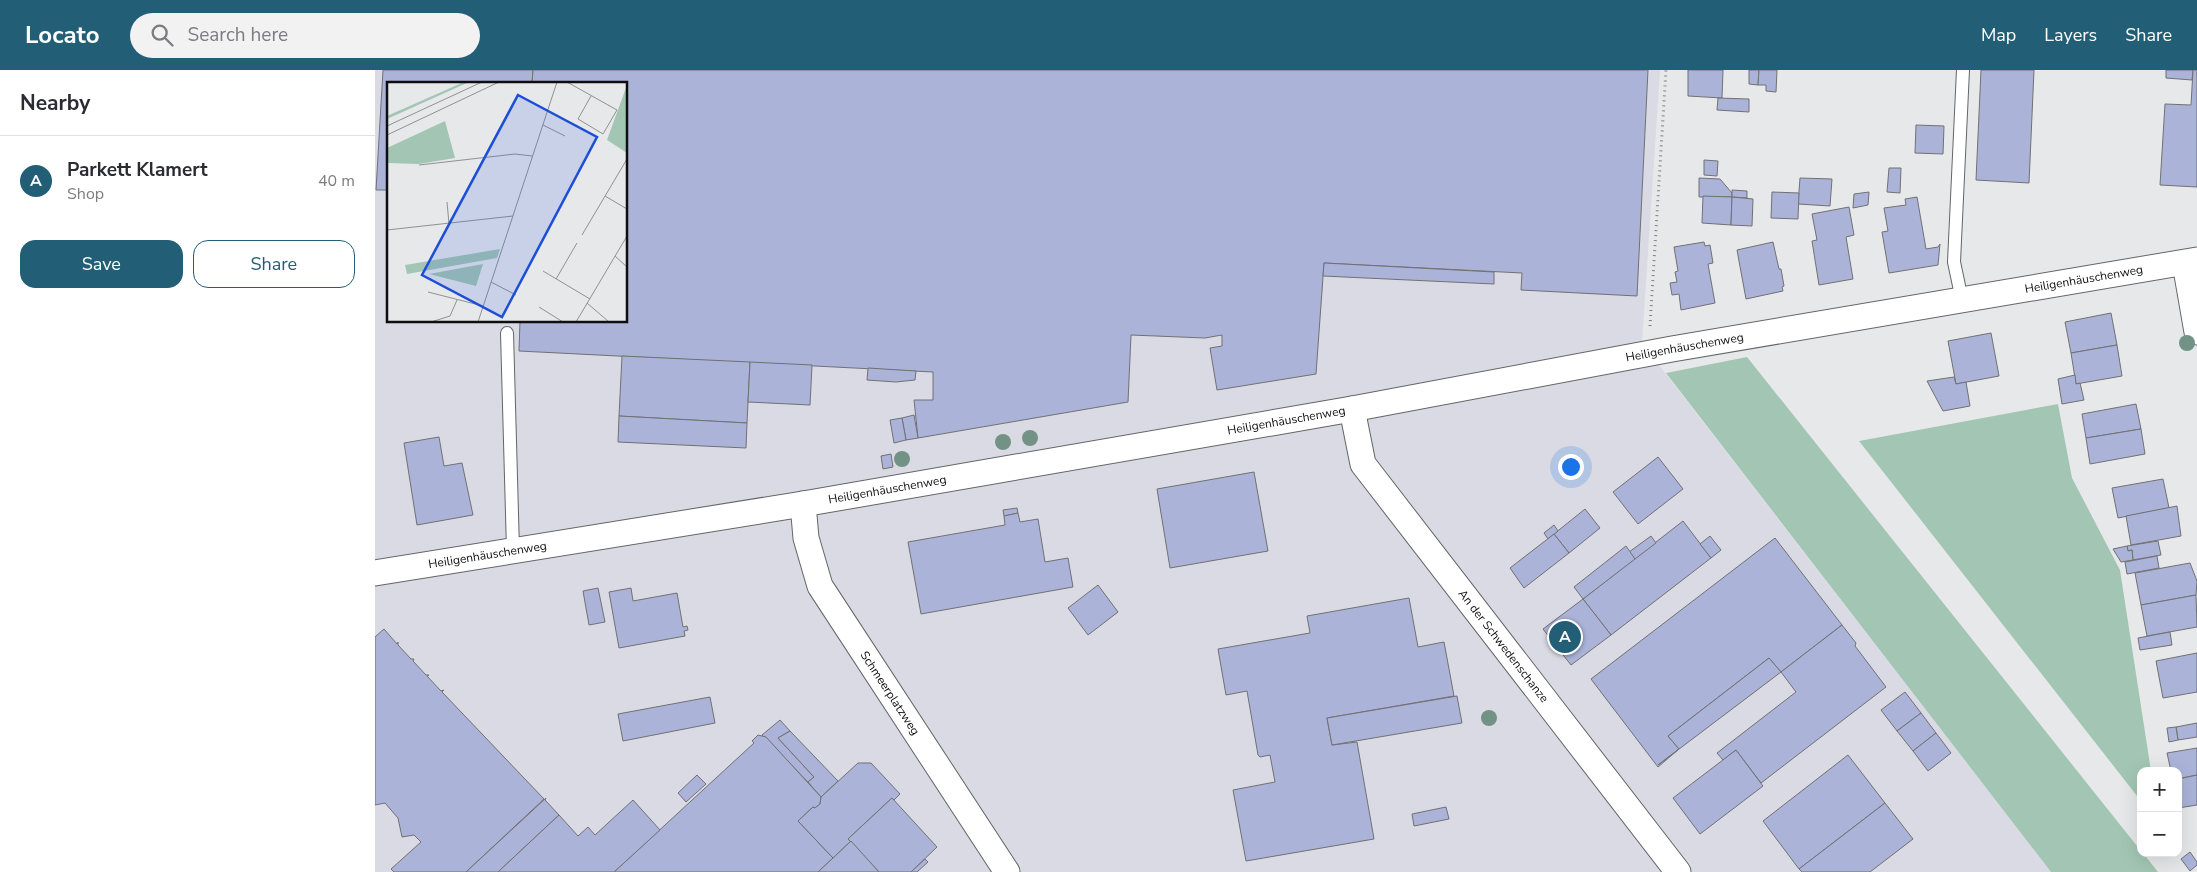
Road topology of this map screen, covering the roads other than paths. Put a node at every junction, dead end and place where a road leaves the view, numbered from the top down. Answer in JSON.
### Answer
{"nodes":[{"id":1,"x":1963,"y":70,"type":"edge"},
{"id":2,"x":2191,"y":261,"type":"edge"},
{"id":3,"x":1962,"y":300,"type":"junction"},
{"id":4,"x":2197,"y":332,"type":"edge"},
{"id":5,"x":507,"y":333,"type":"dead end"},
{"id":6,"x":1352,"y":409,"type":"junction"},
{"id":7,"x":803,"y":504,"type":"junction"},
{"id":8,"x":513,"y":550,"type":"junction"},
{"id":9,"x":375,"y":573,"type":"edge"},
{"id":10,"x":1007,"y":872,"type":"edge"},
{"id":11,"x":1678,"y":872,"type":"edge"}],
"edges":[{"from":1,"to":3,"type":"lane"},
{"from":2,"to":3,"type":"street","name":"Heiligenhäuschenweg"},
{"from":2,"to":4,"type":"street"},
{"from":3,"to":6,"type":"street","name":"Heiligenhäuschenweg"},
{"from":5,"to":8,"type":"lane"},
{"from":6,"to":7,"type":"street","name":"Heiligenhäuschenweg"},
{"from":6,"to":11,"type":"street","name":"An der Schwedenschanze"},
{"from":7,"to":8,"type":"street","name":"Heiligenhäuschenweg"},
{"from":7,"to":10,"type":"street","name":"Schmeerplatzweg"},
{"from":8,"to":9,"type":"street","name":"Heiligenhäuschenweg"}]}
